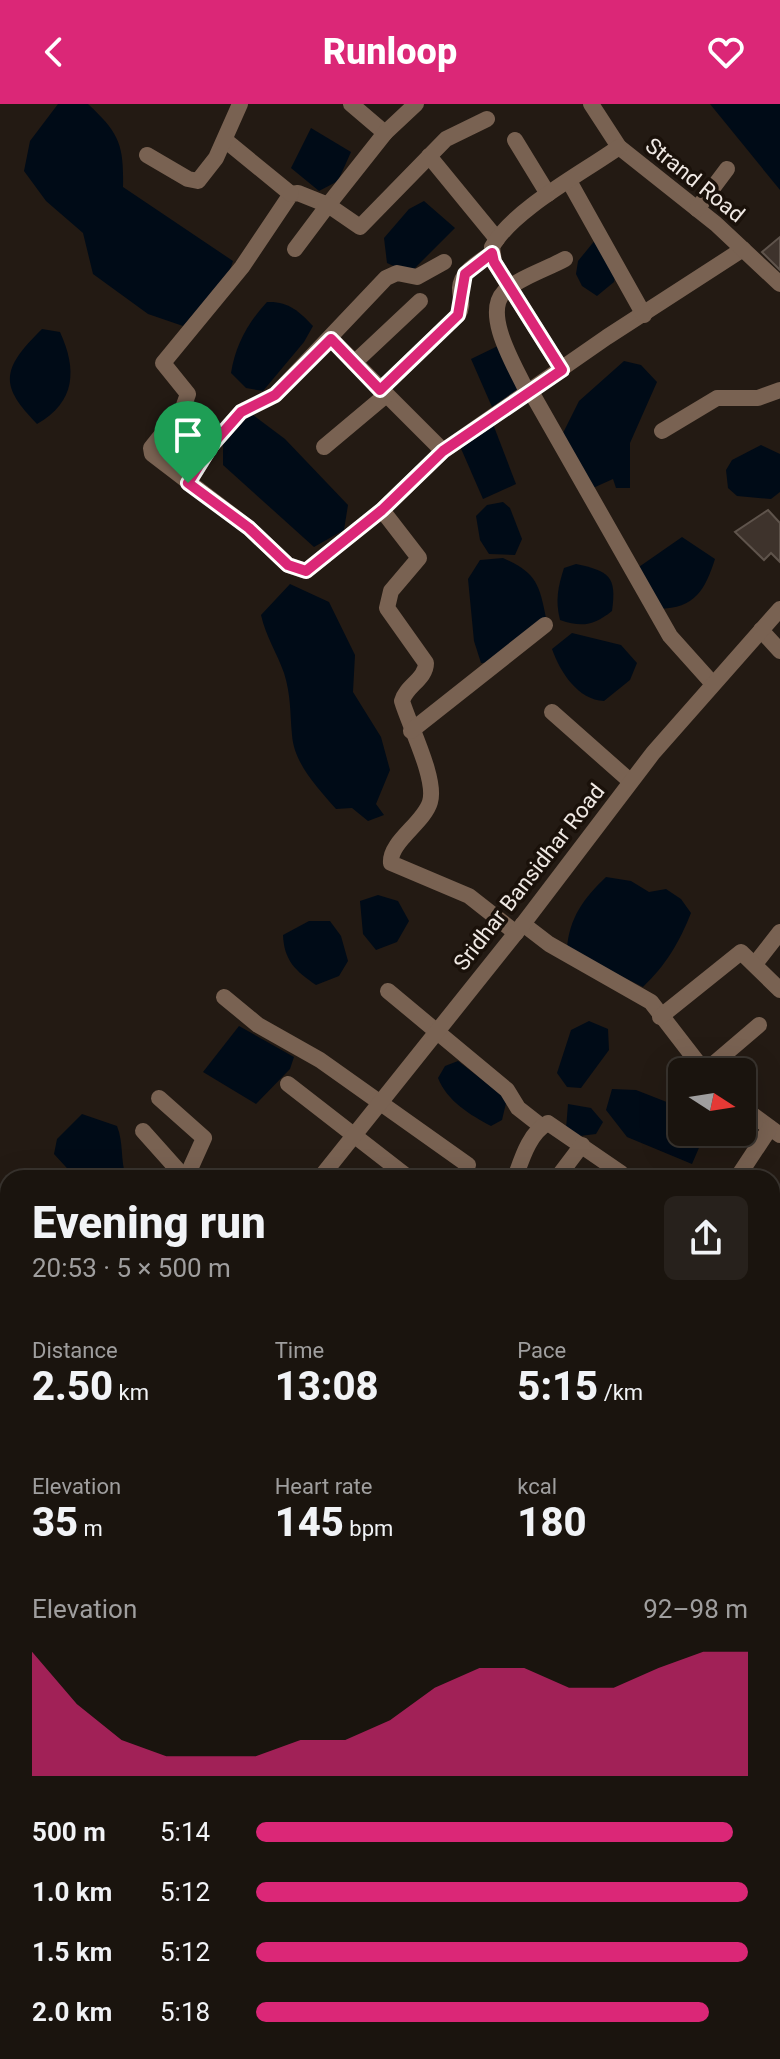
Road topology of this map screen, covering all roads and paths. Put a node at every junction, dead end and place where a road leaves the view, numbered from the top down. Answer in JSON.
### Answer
{"nodes":[{"id":1,"x":240,"y":104,"type":"edge"},
{"id":2,"x":351,"y":104,"type":"edge"},
{"id":3,"x":416,"y":104,"type":"edge"},
{"id":4,"x":591,"y":104,"type":"edge"},
{"id":5,"x":487,"y":119,"type":"dead end"},
{"id":6,"x":385,"y":133,"type":"junction"},
{"id":7,"x":225,"y":140,"type":"junction"},
{"id":8,"x":515,"y":140,"type":"dead end"},
{"id":9,"x":619,"y":147,"type":"junction"},
{"id":10,"x":147,"y":155,"type":"dead end"},
{"id":11,"x":429,"y":156,"type":"junction"},
{"id":12,"x":727,"y":169,"type":"dead end"},
{"id":13,"x":569,"y":181,"type":"junction"},
{"id":14,"x":291,"y":194,"type":"junction"},
{"id":15,"x":548,"y":194,"type":"junction"},
{"id":16,"x":328,"y":205,"type":"junction"},
{"id":17,"x":697,"y":209,"type":"junction"},
{"id":18,"x":494,"y":246,"type":"junction"},
{"id":19,"x":295,"y":249,"type":"dead end"},
{"id":20,"x":743,"y":249,"type":"junction"},
{"id":21,"x":565,"y":259,"type":"dead end"},
{"id":22,"x":444,"y":262,"type":"dead end"},
{"id":23,"x":780,"y":284,"type":"edge"},
{"id":24,"x":511,"y":288,"type":"junction"},
{"id":25,"x":420,"y":301,"type":"dead end"},
{"id":26,"x":644,"y":315,"type":"junction"},
{"id":27,"x":331,"y":339,"type":"junction"},
{"id":28,"x":354,"y":363,"type":"junction"},
{"id":29,"x":562,"y":370,"type":"junction"},
{"id":30,"x":780,"y":390,"type":"edge"},
{"id":31,"x":528,"y":391,"type":"junction"},
{"id":32,"x":383,"y":393,"type":"junction"},
{"id":33,"x":662,"y":431,"type":"dead end"},
{"id":34,"x":324,"y":447,"type":"dead end"},
{"id":35,"x":443,"y":451,"type":"junction"},
{"id":36,"x":188,"y":483,"type":"junction"},
{"id":37,"x":382,"y":510,"type":"junction"},
{"id":38,"x":780,"y":609,"type":"edge"},
{"id":39,"x":545,"y":625,"type":"dead end"},
{"id":40,"x":761,"y":630,"type":"junction"},
{"id":41,"x":780,"y":651,"type":"edge"},
{"id":42,"x":713,"y":684,"type":"junction"},
{"id":43,"x":552,"y":712,"type":"dead end"},
{"id":44,"x":411,"y":731,"type":"junction"},
{"id":45,"x":630,"y":781,"type":"junction"},
{"id":46,"x":519,"y":929,"type":"junction"},
{"id":47,"x":780,"y":932,"type":"edge"},
{"id":48,"x":755,"y":964,"type":"junction"},
{"id":49,"x":780,"y":990,"type":"edge"},
{"id":50,"x":388,"y":991,"type":"dead end"},
{"id":51,"x":224,"y":997,"type":"dead end"},
{"id":52,"x":660,"y":1017,"type":"junction"},
{"id":53,"x":759,"y":1025,"type":"dead end"},
{"id":54,"x":437,"y":1031,"type":"junction"},
{"id":55,"x":693,"y":1058,"type":"edge"},
{"id":56,"x":720,"y":1058,"type":"edge"},
{"id":57,"x":288,"y":1084,"type":"dead end"},
{"id":58,"x":159,"y":1098,"type":"dead end"},
{"id":59,"x":378,"y":1103,"type":"junction"},
{"id":60,"x":756,"y":1117,"type":"edge"},
{"id":61,"x":541,"y":1126,"type":"junction"},
{"id":62,"x":143,"y":1131,"type":"dead end"},
{"id":63,"x":775,"y":1131,"type":"edge"},
{"id":64,"x":352,"y":1134,"type":"junction"},
{"id":65,"x":582,"y":1145,"type":"junction"},
{"id":66,"x":468,"y":1165,"type":"dead end"},
{"id":67,"x":179,"y":1170,"type":"edge"},
{"id":68,"x":190,"y":1170,"type":"edge"},
{"id":69,"x":326,"y":1170,"type":"edge"},
{"id":70,"x":399,"y":1170,"type":"edge"},
{"id":71,"x":519,"y":1170,"type":"edge"},
{"id":72,"x":563,"y":1170,"type":"edge"},
{"id":73,"x":617,"y":1170,"type":"edge"},
{"id":74,"x":743,"y":1170,"type":"edge"}],
"edges":[{"from":1,"to":7,"type":"street"},
{"from":2,"to":6,"type":"street"},
{"from":3,"to":6,"type":"street"},
{"from":4,"to":9,"type":"street","name":"Strand Road"},
{"from":5,"to":11,"type":"street"},
{"from":6,"to":16,"type":"street"},
{"from":7,"to":10,"type":"street"},
{"from":7,"to":14,"type":"street"},
{"from":8,"to":15,"type":"street"},
{"from":9,"to":13,"type":"street"},
{"from":9,"to":17,"type":"street","name":"Strand Road"},
{"from":11,"to":16,"type":"street"},
{"from":11,"to":18,"type":"street"},
{"from":12,"to":17,"type":"street"},
{"from":13,"to":15,"type":"street"},
{"from":13,"to":26,"type":"street"},
{"from":14,"to":16,"type":"street"},
{"from":14,"to":36,"type":"street"},
{"from":15,"to":18,"type":"street"},
{"from":16,"to":19,"type":"street"},
{"from":17,"to":20,"type":"street","name":"Strand Road"},
{"from":18,"to":24,"type":"street"},
{"from":18,"to":32,"type":"street"},
{"from":20,"to":23,"type":"street","name":"Strand Road"},
{"from":20,"to":26,"type":"street"},
{"from":21,"to":24,"type":"street"},
{"from":22,"to":27,"type":"street"},
{"from":24,"to":29,"type":"street"},
{"from":24,"to":31,"type":"street"},
{"from":25,"to":28,"type":"street"},
{"from":26,"to":29,"type":"street"},
{"from":27,"to":28,"type":"street"},
{"from":27,"to":36,"type":"street"},
{"from":28,"to":32,"type":"street"},
{"from":29,"to":31,"type":"street"},
{"from":30,"to":33,"type":"street"},
{"from":31,"to":35,"type":"street"},
{"from":31,"to":42,"type":"street"},
{"from":32,"to":34,"type":"street"},
{"from":32,"to":35,"type":"street"},
{"from":35,"to":37,"type":"street"},
{"from":36,"to":37,"type":"street"},
{"from":37,"to":44,"type":"street"},
{"from":38,"to":40,"type":"street","name":"Sridhar Bansidhar Road"},
{"from":39,"to":44,"type":"street"},
{"from":40,"to":41,"type":"street"},
{"from":40,"to":42,"type":"street","name":"Sridhar Bansidhar Road"},
{"from":42,"to":45,"type":"street","name":"Sridhar Bansidhar Road"},
{"from":43,"to":45,"type":"street"},
{"from":44,"to":46,"type":"street"},
{"from":45,"to":46,"type":"street","name":"Sridhar Bansidhar Road"},
{"from":46,"to":52,"type":"street"},
{"from":46,"to":54,"type":"street","name":"Sridhar Bansidhar Road"},
{"from":47,"to":48,"type":"street"},
{"from":48,"to":49,"type":"street"},
{"from":48,"to":52,"type":"street"},
{"from":50,"to":54,"type":"street"},
{"from":51,"to":59,"type":"street"},
{"from":52,"to":55,"type":"street"},
{"from":53,"to":56,"type":"street"},
{"from":54,"to":59,"type":"street","name":"Sridhar Bansidhar Road"},
{"from":54,"to":61,"type":"street"},
{"from":57,"to":64,"type":"street"},
{"from":58,"to":68,"type":"street"},
{"from":59,"to":64,"type":"street","name":"Sridhar Bansidhar Road"},
{"from":59,"to":66,"type":"street"},
{"from":60,"to":63,"type":"street"},
{"from":61,"to":65,"type":"street"},
{"from":61,"to":71,"type":"street"},
{"from":62,"to":67,"type":"street"},
{"from":63,"to":74,"type":"street"},
{"from":64,"to":69,"type":"street","name":"Sridhar Bansidhar Road"},
{"from":64,"to":70,"type":"street"},
{"from":65,"to":72,"type":"street"},
{"from":65,"to":73,"type":"street"}]}
